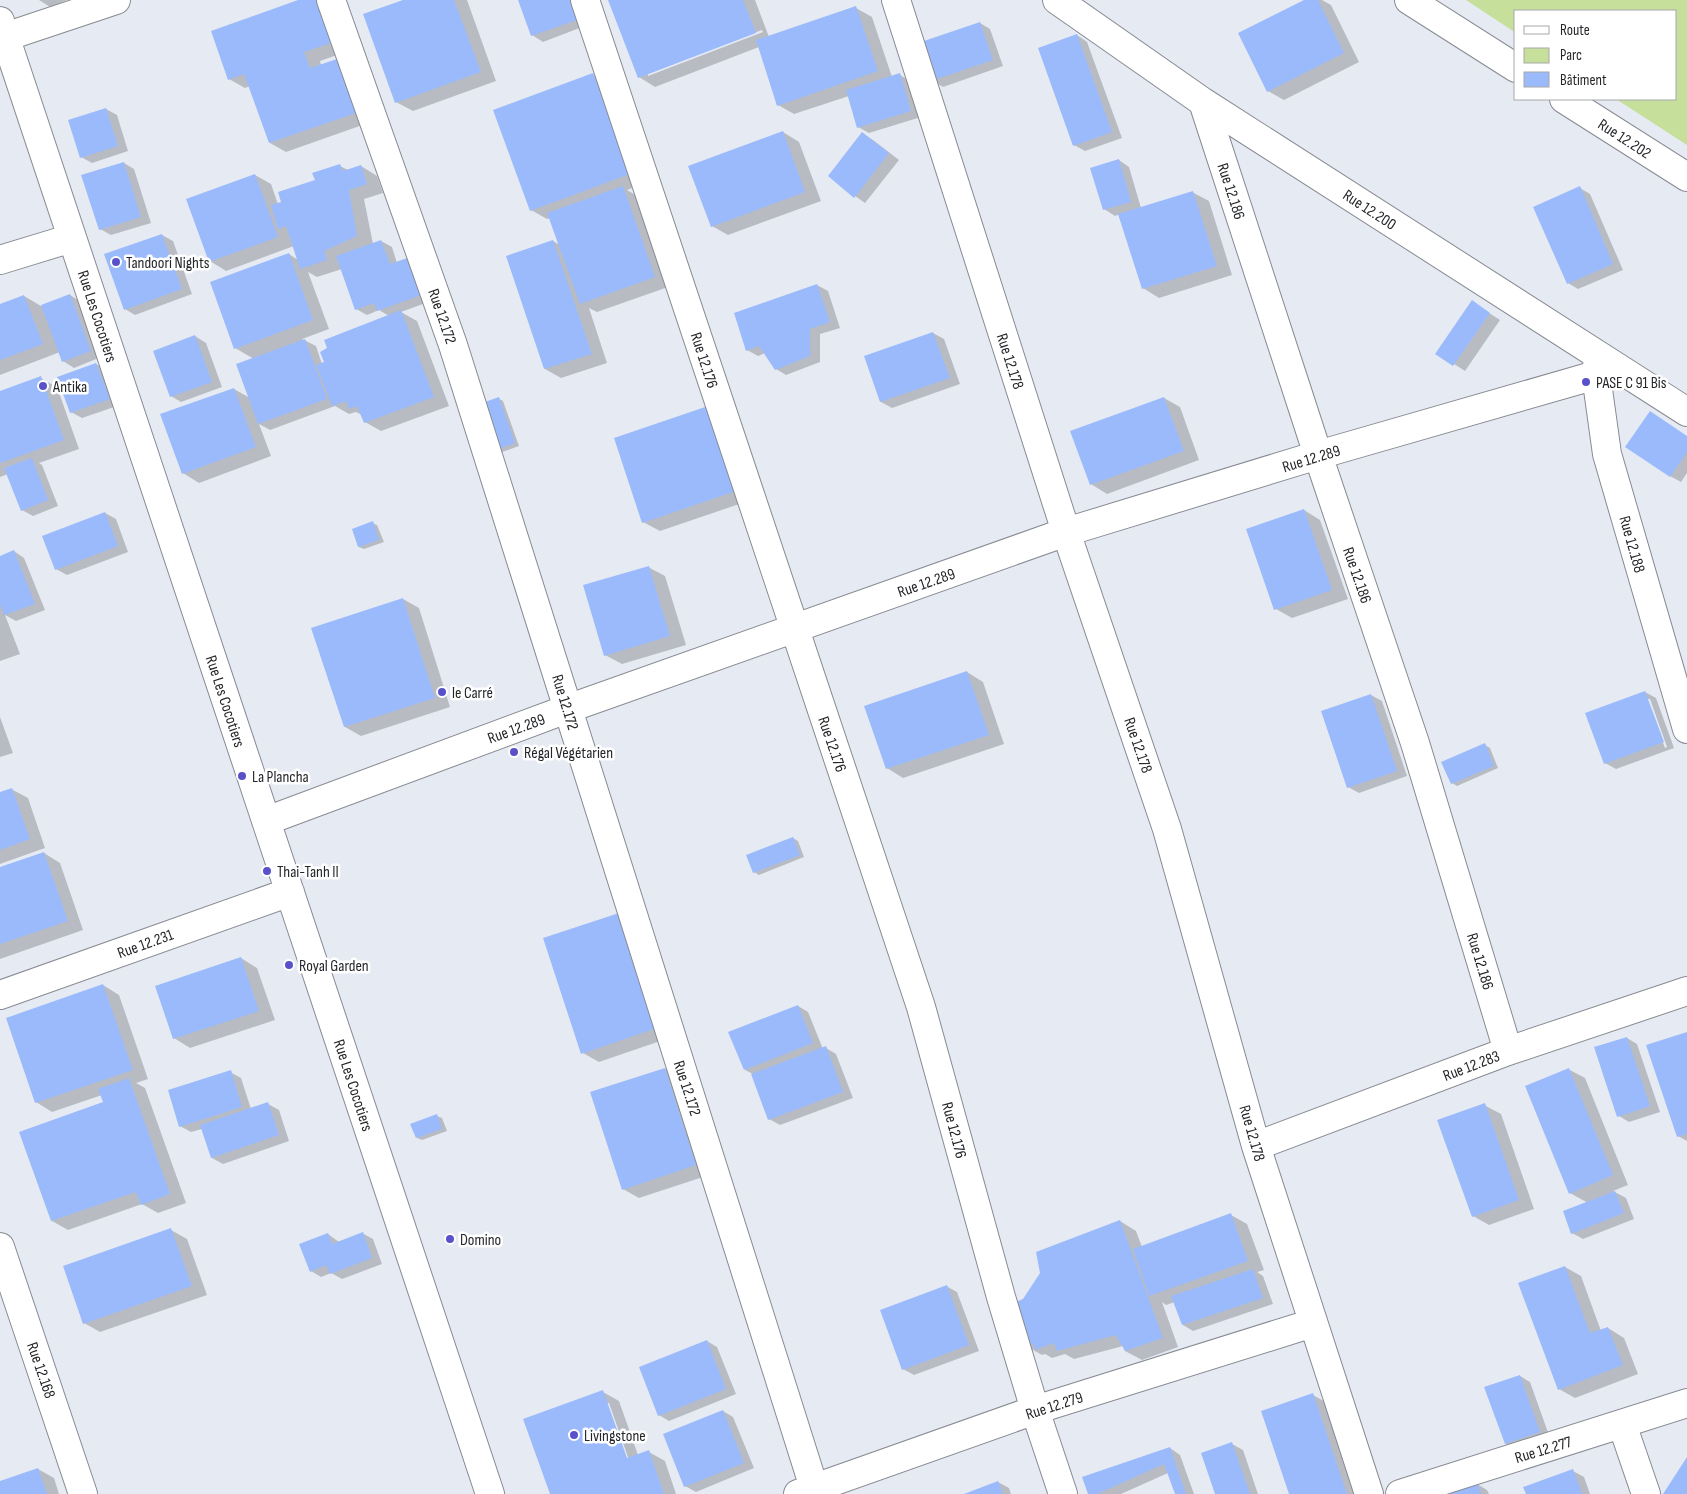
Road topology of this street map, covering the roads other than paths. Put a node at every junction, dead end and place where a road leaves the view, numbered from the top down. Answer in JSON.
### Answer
{"nodes":[{"id":1,"x":116,"y":0,"type":"edge"},
{"id":2,"x":331,"y":0,"type":"edge"},
{"id":3,"x":584,"y":0,"type":"edge"},
{"id":4,"x":896,"y":0,"type":"edge"},
{"id":5,"x":1057,"y":0,"type":"edge"},
{"id":6,"x":1409,"y":0,"type":"edge"},
{"id":7,"x":3,"y":29,"type":"edge"},
{"id":8,"x":1514,"y":67,"type":"edge"},
{"id":9,"x":1566,"y":100,"type":"edge"},
{"id":10,"x":1203,"y":102,"type":"junction"},
{"id":11,"x":1687,"y":177,"type":"edge"},
{"id":12,"x":72,"y":238,"type":"junction"},
{"id":13,"x":0,"y":260,"type":"edge"},
{"id":14,"x":1597,"y":365,"type":"junction"},
{"id":15,"x":1687,"y":412,"type":"edge"},
{"id":16,"x":1318,"y":455,"type":"junction"},
{"id":17,"x":1066,"y":532,"type":"junction"},
{"id":18,"x":794,"y":628,"type":"junction"},
{"id":19,"x":568,"y":708,"type":"junction"},
{"id":20,"x":1687,"y":729,"type":"edge"},
{"id":21,"x":266,"y":821,"type":"junction"},
{"id":22,"x":290,"y":892,"type":"junction"},
{"id":23,"x":1687,"y":991,"type":"edge"},
{"id":24,"x":0,"y":995,"type":"edge"},
{"id":25,"x":1508,"y":1051,"type":"junction"},
{"id":26,"x":1256,"y":1146,"type":"junction"},
{"id":27,"x":0,"y":1246,"type":"edge"},
{"id":28,"x":1313,"y":1323,"type":"junction"},
{"id":29,"x":1687,"y":1403,"type":"edge"},
{"id":30,"x":1036,"y":1410,"type":"junction"},
{"id":31,"x":1622,"y":1424,"type":"junction"},
{"id":32,"x":809,"y":1492,"type":"edge"},
{"id":33,"x":83,"y":1494,"type":"edge"},
{"id":34,"x":490,"y":1494,"type":"edge"},
{"id":35,"x":1064,"y":1494,"type":"edge"},
{"id":36,"x":1369,"y":1494,"type":"edge"},
{"id":37,"x":1400,"y":1494,"type":"edge"},
{"id":38,"x":1646,"y":1494,"type":"edge"}],
"edges":[{"from":1,"to":7,"type":"street"},
{"from":2,"to":19,"type":"street","name":"Rue 12.172"},
{"from":3,"to":18,"type":"street","name":"Rue 12.176"},
{"from":4,"to":17,"type":"street","name":"Rue 12.178"},
{"from":5,"to":10,"type":"street","name":"Rue 12.200"},
{"from":6,"to":8,"type":"street"},
{"from":7,"to":12,"type":"street","name":"Rue Les Cocotiers"},
{"from":9,"to":11,"type":"street","name":"Rue 12.202"},
{"from":10,"to":14,"type":"street","name":"Rue 12.200"},
{"from":10,"to":16,"type":"street","name":"Rue 12.186"},
{"from":12,"to":13,"type":"street"},
{"from":12,"to":21,"type":"street","name":"Rue Les Cocotiers"},
{"from":14,"to":15,"type":"street","name":"Rue 12.200"},
{"from":14,"to":16,"type":"street","name":"Rue 12.289"},
{"from":14,"to":20,"type":"street","name":"Rue 12.188"},
{"from":16,"to":17,"type":"street","name":"Rue 12.289"},
{"from":16,"to":25,"type":"street","name":"Rue 12.186"},
{"from":17,"to":18,"type":"street","name":"Rue 12.289"},
{"from":17,"to":26,"type":"street","name":"Rue 12.178"},
{"from":18,"to":19,"type":"street","name":"Rue 12.289"},
{"from":18,"to":30,"type":"street","name":"Rue 12.176"},
{"from":19,"to":21,"type":"street","name":"Rue 12.289"},
{"from":19,"to":32,"type":"street","name":"Rue 12.172"},
{"from":21,"to":22,"type":"street","name":"Rue Les Cocotiers"},
{"from":22,"to":24,"type":"street","name":"Rue 12.231"},
{"from":22,"to":34,"type":"street","name":"Rue Les Cocotiers"},
{"from":23,"to":25,"type":"street","name":"Rue 12.283"},
{"from":25,"to":26,"type":"street","name":"Rue 12.283"},
{"from":26,"to":28,"type":"street","name":"Rue 12.178"},
{"from":27,"to":33,"type":"street","name":"Rue 12.168"},
{"from":28,"to":30,"type":"street","name":"Rue 12.279"},
{"from":28,"to":36,"type":"street","name":"Rue 12.178"},
{"from":29,"to":31,"type":"street","name":"Rue 12.277"},
{"from":30,"to":32,"type":"street","name":"Rue 12.279"},
{"from":30,"to":35,"type":"street","name":"Rue 12.176"},
{"from":31,"to":37,"type":"street","name":"Rue 12.277"},
{"from":31,"to":38,"type":"street"}]}
